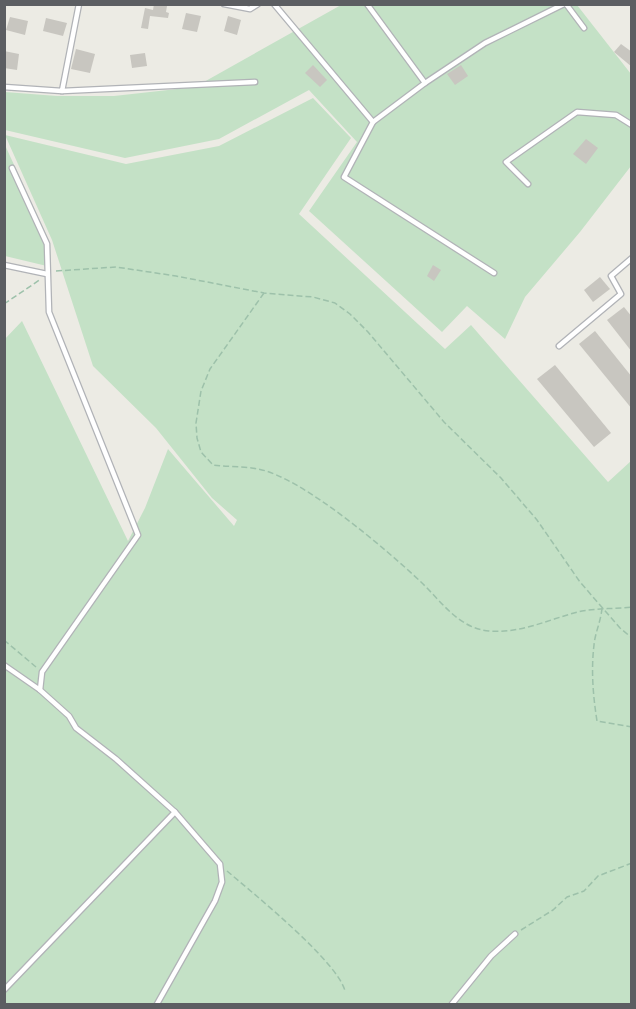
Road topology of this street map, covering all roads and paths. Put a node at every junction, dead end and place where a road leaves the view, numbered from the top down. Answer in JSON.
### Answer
{"nodes":[{"id":1,"x":79,"y":4,"type":"edge"},
{"id":2,"x":224,"y":4,"type":"edge"},
{"id":3,"x":258,"y":4,"type":"edge"},
{"id":4,"x":274,"y":4,"type":"edge"},
{"id":5,"x":367,"y":4,"type":"edge"},
{"id":6,"x":565,"y":4,"type":"edge"},
{"id":7,"x":584,"y":28,"type":"dead end"},
{"id":8,"x":255,"y":82,"type":"dead end"},
{"id":9,"x":425,"y":84,"type":"junction"},
{"id":10,"x":4,"y":87,"type":"edge"},
{"id":11,"x":62,"y":91,"type":"junction"},
{"id":12,"x":373,"y":122,"type":"junction"},
{"id":13,"x":632,"y":125,"type":"edge"},
{"id":14,"x":12,"y":168,"type":"dead end"},
{"id":15,"x":528,"y":184,"type":"dead end"},
{"id":16,"x":632,"y":258,"type":"edge"},
{"id":17,"x":4,"y":265,"type":"edge"},
{"id":18,"x":494,"y":273,"type":"dead end"},
{"id":19,"x":47,"y":274,"type":"junction"},
{"id":20,"x":264,"y":293,"type":"junction"},
{"id":21,"x":4,"y":304,"type":"edge"},
{"id":22,"x":559,"y":346,"type":"dead end"},
{"id":23,"x":632,"y":607,"type":"edge"},
{"id":24,"x":602,"y":608,"type":"junction"},
{"id":25,"x":632,"y":638,"type":"edge"},
{"id":26,"x":4,"y":640,"type":"edge"},
{"id":27,"x":4,"y":665,"type":"edge"},
{"id":28,"x":42,"y":672,"type":"junction"},
{"id":29,"x":40,"y":690,"type":"junction"},
{"id":30,"x":632,"y":727,"type":"edge"},
{"id":31,"x":175,"y":812,"type":"junction"},
{"id":32,"x":632,"y":863,"type":"edge"},
{"id":33,"x":220,"y":864,"type":"junction"},
{"id":34,"x":515,"y":934,"type":"joint"},
{"id":35,"x":4,"y":990,"type":"edge"},
{"id":36,"x":345,"y":991,"type":"dead end"},
{"id":37,"x":157,"y":1005,"type":"edge"},
{"id":38,"x":452,"y":1005,"type":"edge"}],
"edges":[{"from":1,"to":11,"type":"lane"},
{"from":2,"to":3,"type":"lane"},
{"from":4,"to":12,"type":"lane"},
{"from":5,"to":9,"type":"lane"},
{"from":6,"to":7,"type":"lane"},
{"from":6,"to":9,"type":"lane"},
{"from":8,"to":11,"type":"lane"},
{"from":9,"to":12,"type":"lane"},
{"from":10,"to":11,"type":"lane"},
{"from":12,"to":18,"type":"lane"},
{"from":13,"to":15,"type":"lane"},
{"from":14,"to":19,"type":"lane"},
{"from":16,"to":22,"type":"lane"},
{"from":17,"to":19,"type":"lane"},
{"from":19,"to":20,"type":"path"},
{"from":19,"to":21,"type":"path"},
{"from":19,"to":28,"type":"lane"},
{"from":20,"to":24,"type":"path"},
{"from":20,"to":24,"type":"path"},
{"from":23,"to":24,"type":"path"},
{"from":24,"to":25,"type":"path"},
{"from":24,"to":30,"type":"path"},
{"from":26,"to":28,"type":"path"},
{"from":27,"to":29,"type":"lane"},
{"from":28,"to":29,"type":"lane"},
{"from":29,"to":31,"type":"lane"},
{"from":31,"to":33,"type":"lane"},
{"from":31,"to":35,"type":"lane"},
{"from":32,"to":34,"type":"path"},
{"from":33,"to":36,"type":"path"},
{"from":33,"to":37,"type":"lane"},
{"from":34,"to":38,"type":"lane"}]}
